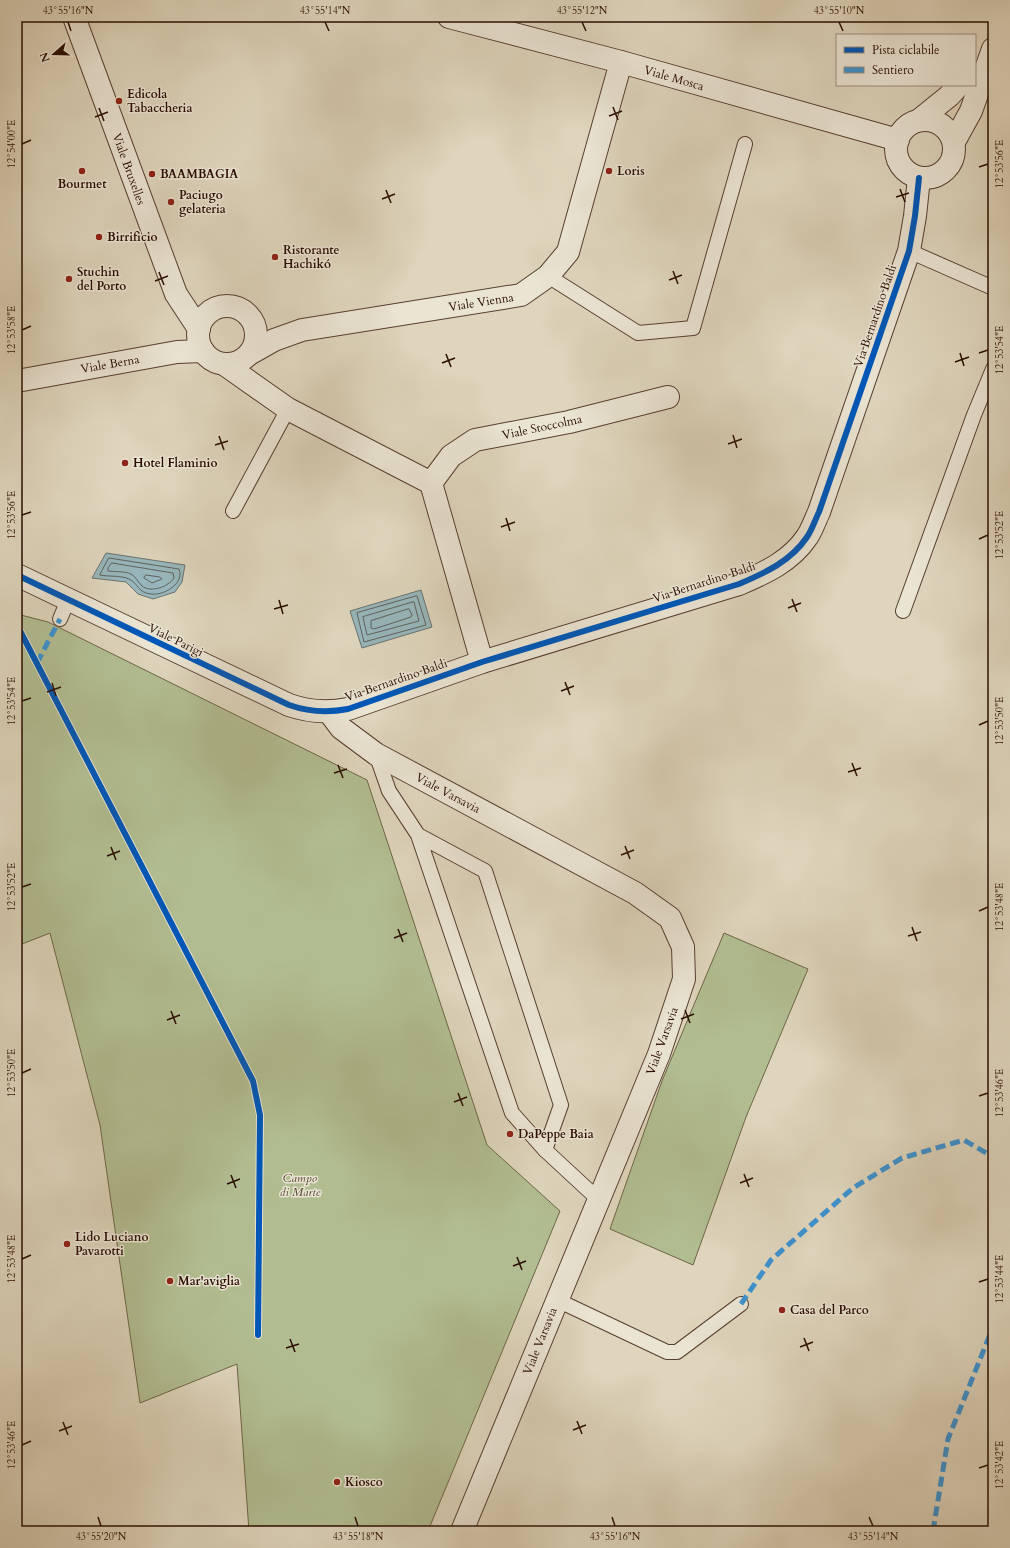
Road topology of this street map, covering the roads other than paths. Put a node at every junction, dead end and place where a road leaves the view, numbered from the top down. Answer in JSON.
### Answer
{"nodes":[{"id":1,"x":74,"y":17,"type":"edge"},
{"id":2,"x":449,"y":17,"type":"edge"},
{"id":3,"x":993,"y":48,"type":"edge"},
{"id":4,"x":620,"y":62,"type":"junction"},
{"id":5,"x":976,"y":66,"type":"edge"},
{"id":6,"x":958,"y":86,"type":"edge"},
{"id":7,"x":918,"y":121,"type":"junction"},
{"id":8,"x":898,"y":140,"type":"junction"},
{"id":9,"x":954,"y":142,"type":"junction"},
{"id":10,"x":745,"y":144,"type":"dead end"},
{"id":11,"x":919,"y":178,"type":"junction"},
{"id":12,"x":909,"y":251,"type":"junction"},
{"id":13,"x":548,"y":276,"type":"junction"},
{"id":14,"x":993,"y":288,"type":"edge"},
{"id":15,"x":245,"y":312,"type":"junction"},
{"id":16,"x":199,"y":329,"type":"junction"},
{"id":17,"x":302,"y":330,"type":"junction"},
{"id":18,"x":203,"y":352,"type":"junction"},
{"id":19,"x":251,"y":353,"type":"junction"},
{"id":20,"x":224,"y":364,"type":"junction"},
{"id":21,"x":993,"y":369,"type":"edge"},
{"id":22,"x":17,"y":381,"type":"edge"},
{"id":23,"x":668,"y":397,"type":"dead end"},
{"id":24,"x":288,"y":409,"type":"junction"},
{"id":25,"x":431,"y":483,"type":"junction"},
{"id":26,"x":233,"y":511,"type":"dead end"},
{"id":27,"x":17,"y":575,"type":"edge"},
{"id":28,"x":903,"y":611,"type":"dead end"},
{"id":29,"x":482,"y":662,"type":"junction"},
{"id":30,"x":329,"y":712,"type":"junction"},
{"id":31,"x":376,"y":754,"type":"junction"},
{"id":32,"x":418,"y":835,"type":"junction"},
{"id":33,"x":545,"y":1150,"type":"junction"},
{"id":34,"x":598,"y":1200,"type":"junction"},
{"id":35,"x":557,"y":1300,"type":"junction"},
{"id":36,"x":741,"y":1304,"type":"dead end"},
{"id":37,"x":462,"y":1531,"type":"edge"}],
"edges":[{"from":1,"to":16,"type":"street","name":"Viale Bruxelles"},
{"from":2,"to":4,"type":"street","name":"Viale Mosca"},
{"from":3,"to":5,"type":"street"},
{"from":3,"to":9,"type":"street"},
{"from":4,"to":8,"type":"street","name":"Viale Mosca"},
{"from":4,"to":13,"type":"street","name":"Viale Vienna"},
{"from":6,"to":7,"type":"street"},
{"from":7,"to":8,"type":"street"},
{"from":7,"to":9,"type":"street"},
{"from":8,"to":11,"type":"street"},
{"from":9,"to":11,"type":"street"},
{"from":10,"to":13,"type":"lane"},
{"from":11,"to":12,"type":"street","name":"Via Bernardino Baldi"},
{"from":12,"to":14,"type":"lane"},
{"from":12,"to":29,"type":"street","name":"Via Bernardino Baldi"},
{"from":13,"to":17,"type":"street","name":"Viale Vienna"},
{"from":15,"to":16,"type":"street"},
{"from":15,"to":17,"type":"street"},
{"from":15,"to":19,"type":"street"},
{"from":16,"to":18,"type":"street"},
{"from":17,"to":19,"type":"street"},
{"from":18,"to":20,"type":"street"},
{"from":18,"to":22,"type":"street","name":"Viale Berna"},
{"from":19,"to":20,"type":"street"},
{"from":20,"to":24,"type":"street"},
{"from":21,"to":28,"type":"lane"},
{"from":23,"to":25,"type":"street","name":"Viale Stoccolma"},
{"from":24,"to":25,"type":"street"},
{"from":24,"to":26,"type":"lane"},
{"from":25,"to":29,"type":"street"},
{"from":27,"to":30,"type":"street","name":"Viale Parigi"},
{"from":29,"to":30,"type":"street","name":"Via Bernardino Baldi"},
{"from":30,"to":31,"type":"street","name":"Viale Varsavia"},
{"from":31,"to":32,"type":"lane"},
{"from":31,"to":34,"type":"street","name":"Viale Varsavia"},
{"from":32,"to":33,"type":"lane"},
{"from":32,"to":33,"type":"lane"},
{"from":33,"to":34,"type":"lane"},
{"from":34,"to":35,"type":"street","name":"Viale Varsavia"},
{"from":35,"to":36,"type":"lane"},
{"from":35,"to":37,"type":"street","name":"Viale Varsavia"}]}
